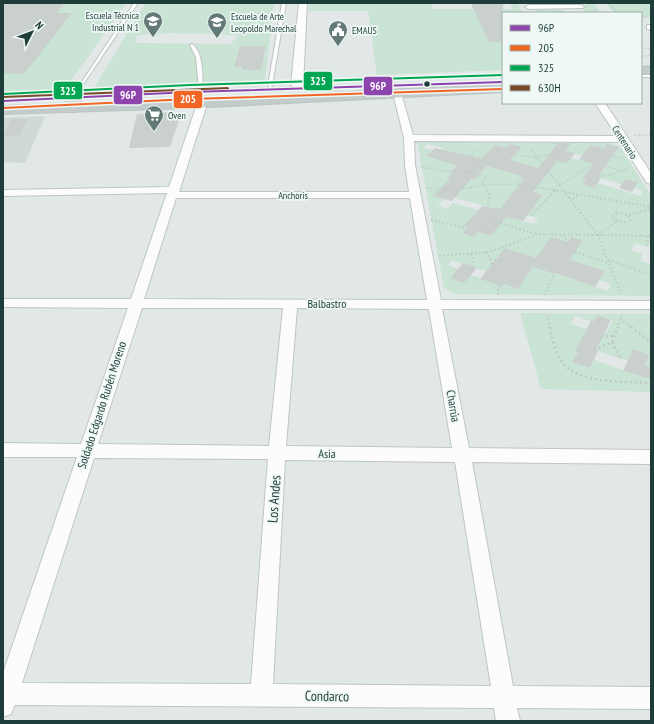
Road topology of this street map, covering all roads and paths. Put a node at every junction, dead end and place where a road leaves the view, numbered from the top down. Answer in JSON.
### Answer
{"nodes":[{"id":1,"x":136,"y":3,"type":"edge"},
{"id":2,"x":284,"y":3,"type":"edge"},
{"id":3,"x":303,"y":3,"type":"edge"},
{"id":4,"x":608,"y":3,"type":"edge"},
{"id":5,"x":581,"y":7,"type":"dead end"},
{"id":6,"x":529,"y":8,"type":"edge"},
{"id":7,"x":616,"y":12,"type":"edge"},
{"id":8,"x":192,"y":45,"type":"dead end"},
{"id":9,"x":502,"y":76,"type":"edge"},
{"id":10,"x":502,"y":83,"type":"edge"},
{"id":11,"x":297,"y":85,"type":"junction"},
{"id":12,"x":502,"y":88,"type":"edge"},
{"id":13,"x":201,"y":89,"type":"junction"},
{"id":14,"x":271,"y":92,"type":"junction"},
{"id":15,"x":396,"y":92,"type":"junction"},
{"id":16,"x":3,"y":97,"type":"edge"},
{"id":17,"x":74,"y":100,"type":"junction"},
{"id":18,"x":3,"y":102,"type":"edge"},
{"id":19,"x":24,"y":103,"type":"junction"},
{"id":20,"x":202,"y":104,"type":"junction"},
{"id":21,"x":601,"y":104,"type":"edge"},
{"id":22,"x":3,"y":109,"type":"edge"},
{"id":23,"x":409,"y":138,"type":"junction"},
{"id":24,"x":524,"y":139,"type":"junction"},
{"id":25,"x":623,"y":139,"type":"junction"},
{"id":26,"x":560,"y":154,"type":"dead end"},
{"id":27,"x":514,"y":155,"type":"dead end"},
{"id":28,"x":537,"y":157,"type":"junction"},
{"id":29,"x":638,"y":161,"type":"junction"},
{"id":30,"x":476,"y":164,"type":"dead end"},
{"id":31,"x":593,"y":164,"type":"dead end"},
{"id":32,"x":410,"y":165,"type":"junction"},
{"id":33,"x":606,"y":166,"type":"dead end"},
{"id":34,"x":463,"y":171,"type":"dead end"},
{"id":35,"x":622,"y":171,"type":"junction"},
{"id":36,"x":450,"y":172,"type":"dead end"},
{"id":37,"x":468,"y":172,"type":"junction"},
{"id":38,"x":522,"y":177,"type":"dead end"},
{"id":39,"x":598,"y":177,"type":"dead end"},
{"id":40,"x":651,"y":181,"type":"edge"},
{"id":41,"x":516,"y":184,"type":"junction"},
{"id":42,"x":484,"y":185,"type":"junction"},
{"id":43,"x":479,"y":186,"type":"junction"},
{"id":44,"x":559,"y":186,"type":"junction"},
{"id":45,"x":457,"y":190,"type":"junction"},
{"id":46,"x":414,"y":191,"type":"junction"},
{"id":47,"x":555,"y":191,"type":"junction"},
{"id":48,"x":564,"y":192,"type":"junction"},
{"id":49,"x":3,"y":193,"type":"edge"},
{"id":50,"x":173,"y":193,"type":"junction"},
{"id":51,"x":578,"y":195,"type":"junction"},
{"id":52,"x":456,"y":196,"type":"dead end"},
{"id":53,"x":568,"y":198,"type":"junction"},
{"id":54,"x":488,"y":206,"type":"dead end"},
{"id":55,"x":651,"y":208,"type":"edge"},
{"id":56,"x":531,"y":215,"type":"dead end"},
{"id":57,"x":628,"y":215,"type":"junction"},
{"id":58,"x":419,"y":217,"type":"junction"},
{"id":59,"x":617,"y":221,"type":"junction"},
{"id":60,"x":479,"y":225,"type":"dead end"},
{"id":61,"x":466,"y":228,"type":"dead end"},
{"id":62,"x":538,"y":234,"type":"junction"},
{"id":63,"x":563,"y":235,"type":"junction"},
{"id":64,"x":598,"y":236,"type":"junction"},
{"id":65,"x":647,"y":236,"type":"junction"},
{"id":66,"x":651,"y":236,"type":"edge"},
{"id":67,"x":568,"y":242,"type":"dead end"},
{"id":68,"x":648,"y":247,"type":"dead end"},
{"id":69,"x":486,"y":252,"type":"junction"},
{"id":70,"x":575,"y":252,"type":"dead end"},
{"id":71,"x":471,"y":254,"type":"junction"},
{"id":72,"x":426,"y":258,"type":"junction"},
{"id":73,"x":490,"y":259,"type":"junction"},
{"id":74,"x":508,"y":261,"type":"dead end"},
{"id":75,"x":608,"y":261,"type":"junction"},
{"id":76,"x":472,"y":266,"type":"dead end"},
{"id":77,"x":493,"y":274,"type":"dead end"},
{"id":78,"x":555,"y":274,"type":"dead end"},
{"id":79,"x":651,"y":275,"type":"edge"},
{"id":80,"x":3,"y":303,"type":"edge"},
{"id":81,"x":135,"y":304,"type":"junction"},
{"id":82,"x":290,"y":304,"type":"junction"},
{"id":83,"x":435,"y":304,"type":"junction"},
{"id":84,"x":542,"y":305,"type":"junction"},
{"id":85,"x":600,"y":305,"type":"junction"},
{"id":86,"x":626,"y":305,"type":"junction"},
{"id":87,"x":651,"y":305,"type":"edge"},
{"id":88,"x":621,"y":319,"type":"junction"},
{"id":89,"x":601,"y":336,"type":"dead end"},
{"id":90,"x":615,"y":336,"type":"junction"},
{"id":91,"x":612,"y":342,"type":"junction"},
{"id":92,"x":651,"y":342,"type":"edge"},
{"id":93,"x":594,"y":350,"type":"dead end"},
{"id":94,"x":621,"y":359,"type":"dead end"},
{"id":95,"x":651,"y":383,"type":"edge"},
{"id":96,"x":3,"y":450,"type":"edge"},
{"id":97,"x":88,"y":451,"type":"junction"},
{"id":98,"x":277,"y":453,"type":"junction"},
{"id":99,"x":462,"y":455,"type":"junction"},
{"id":100,"x":651,"y":457,"type":"edge"},
{"id":101,"x":261,"y":695,"type":"junction"},
{"id":102,"x":4,"y":698,"type":"edge"},
{"id":103,"x":504,"y":698,"type":"junction"},
{"id":104,"x":651,"y":698,"type":"edge"},
{"id":105,"x":508,"y":721,"type":"edge"}],
"edges":[{"from":1,"to":17,"type":"lane"},
{"from":2,"to":14,"type":"lane"},
{"from":3,"to":11,"type":"street"},
{"from":4,"to":7,"type":"path"},
{"from":5,"to":6,"type":"street"},
{"from":8,"to":13,"type":"lane"},
{"from":9,"to":11,"type":"highway"},
{"from":10,"to":14,"type":"lane"},
{"from":11,"to":14,"type":"highway"},
{"from":12,"to":15,"type":"highway"},
{"from":13,"to":14,"type":"highway"},
{"from":13,"to":17,"type":"highway"},
{"from":14,"to":15,"type":"highway"},
{"from":14,"to":17,"type":"lane"},
{"from":14,"to":20,"type":"highway"},
{"from":15,"to":23,"type":"street","name":"Charrúa"},
{"from":16,"to":17,"type":"highway"},
{"from":17,"to":18,"type":"lane"},
{"from":17,"to":19,"type":"lane"},
{"from":17,"to":20,"type":"highway"},
{"from":17,"to":22,"type":"highway"},
{"from":18,"to":19,"type":"lane"},
{"from":19,"to":22,"type":"lane"},
{"from":20,"to":50,"type":"street","name":"Soldado Edgardo Rubén Moreno"},
{"from":21,"to":25,"type":"street","name":"Centenario"},
{"from":23,"to":24,"type":"street"},
{"from":23,"to":32,"type":"street","name":"Charrúa"},
{"from":24,"to":25,"type":"street"},
{"from":24,"to":28,"type":"path"},
{"from":25,"to":29,"type":"street","name":"Centenario"},
{"from":26,"to":28,"type":"path"},
{"from":27,"to":28,"type":"path"},
{"from":28,"to":44,"type":"path"},
{"from":29,"to":35,"type":"path"},
{"from":29,"to":40,"type":"street","name":"Centenario"},
{"from":30,"to":37,"type":"path"},
{"from":31,"to":44,"type":"path"},
{"from":32,"to":36,"type":"path"},
{"from":32,"to":46,"type":"street","name":"Charrúa"},
{"from":33,"to":35,"type":"path"},
{"from":34,"to":37,"type":"path"},
{"from":35,"to":39,"type":"path"},
{"from":37,"to":43,"type":"path"},
{"from":38,"to":41,"type":"path"},
{"from":41,"to":42,"type":"path"},
{"from":41,"to":47,"type":"path"},
{"from":42,"to":43,"type":"path"},
{"from":42,"to":54,"type":"path"},
{"from":43,"to":45,"type":"path"},
{"from":44,"to":48,"type":"path"},
{"from":45,"to":46,"type":"path"},
{"from":45,"to":52,"type":"path"},
{"from":46,"to":50,"type":"street","name":"Anchoris"},
{"from":46,"to":58,"type":"street","name":"Charrúa"},
{"from":47,"to":48,"type":"path"},
{"from":47,"to":56,"type":"path"},
{"from":48,"to":51,"type":"path"},
{"from":48,"to":53,"type":"path"},
{"from":49,"to":50,"type":"street","name":"Anchoris"},
{"from":50,"to":81,"type":"street","name":"Soldado Edgardo Rubén Moreno"},
{"from":51,"to":53,"type":"path"},
{"from":51,"to":55,"type":"path"},
{"from":53,"to":64,"type":"path"},
{"from":55,"to":57,"type":"path"},
{"from":57,"to":59,"type":"path"},
{"from":57,"to":59,"type":"path"},
{"from":58,"to":61,"type":"path"},
{"from":58,"to":72,"type":"street","name":"Charrúa"},
{"from":59,"to":64,"type":"path"},
{"from":60,"to":62,"type":"path"},
{"from":62,"to":63,"type":"path"},
{"from":62,"to":69,"type":"path"},
{"from":63,"to":64,"type":"path"},
{"from":63,"to":67,"type":"path"},
{"from":64,"to":65,"type":"path"},
{"from":64,"to":75,"type":"path"},
{"from":65,"to":66,"type":"path"},
{"from":65,"to":68,"type":"path"},
{"from":69,"to":71,"type":"path"},
{"from":69,"to":73,"type":"path"},
{"from":70,"to":75,"type":"path"},
{"from":71,"to":72,"type":"path"},
{"from":71,"to":76,"type":"path"},
{"from":72,"to":83,"type":"street","name":"Charrúa"},
{"from":73,"to":74,"type":"path"},
{"from":73,"to":77,"type":"path"},
{"from":75,"to":79,"type":"path"},
{"from":75,"to":86,"type":"path"},
{"from":78,"to":84,"type":"path"},
{"from":80,"to":81,"type":"street","name":"Balbastro"},
{"from":81,"to":82,"type":"street","name":"Balbastro"},
{"from":81,"to":97,"type":"street","name":"Soldado Edgardo Rubén Moreno"},
{"from":82,"to":83,"type":"street","name":"Balbastro"},
{"from":82,"to":98,"type":"street","name":"Los Andes"},
{"from":83,"to":84,"type":"street","name":"Balbastro"},
{"from":83,"to":99,"type":"street","name":"Charrúa"},
{"from":84,"to":85,"type":"street","name":"Balbastro"},
{"from":84,"to":95,"type":"path"},
{"from":85,"to":86,"type":"street","name":"Balbastro"},
{"from":85,"to":88,"type":"path"},
{"from":86,"to":87,"type":"street","name":"Balbastro"},
{"from":86,"to":88,"type":"path"},
{"from":88,"to":90,"type":"path"},
{"from":88,"to":92,"type":"path"},
{"from":89,"to":90,"type":"path"},
{"from":90,"to":91,"type":"path"},
{"from":91,"to":93,"type":"path"},
{"from":91,"to":94,"type":"path"},
{"from":96,"to":97,"type":"street","name":"Asia"},
{"from":97,"to":98,"type":"street","name":"Asia"},
{"from":97,"to":102,"type":"street","name":"Soldado Edgardo Rubén Moreno"},
{"from":98,"to":99,"type":"street","name":"Asia"},
{"from":98,"to":101,"type":"street","name":"Los Andes"},
{"from":99,"to":100,"type":"street","name":"Asia"},
{"from":99,"to":103,"type":"street","name":"Charrúa"},
{"from":101,"to":102,"type":"street","name":"Condarco"},
{"from":101,"to":103,"type":"street","name":"Condarco"},
{"from":103,"to":104,"type":"street","name":"Condarco"},
{"from":103,"to":105,"type":"street","name":"Charrúa"}]}
